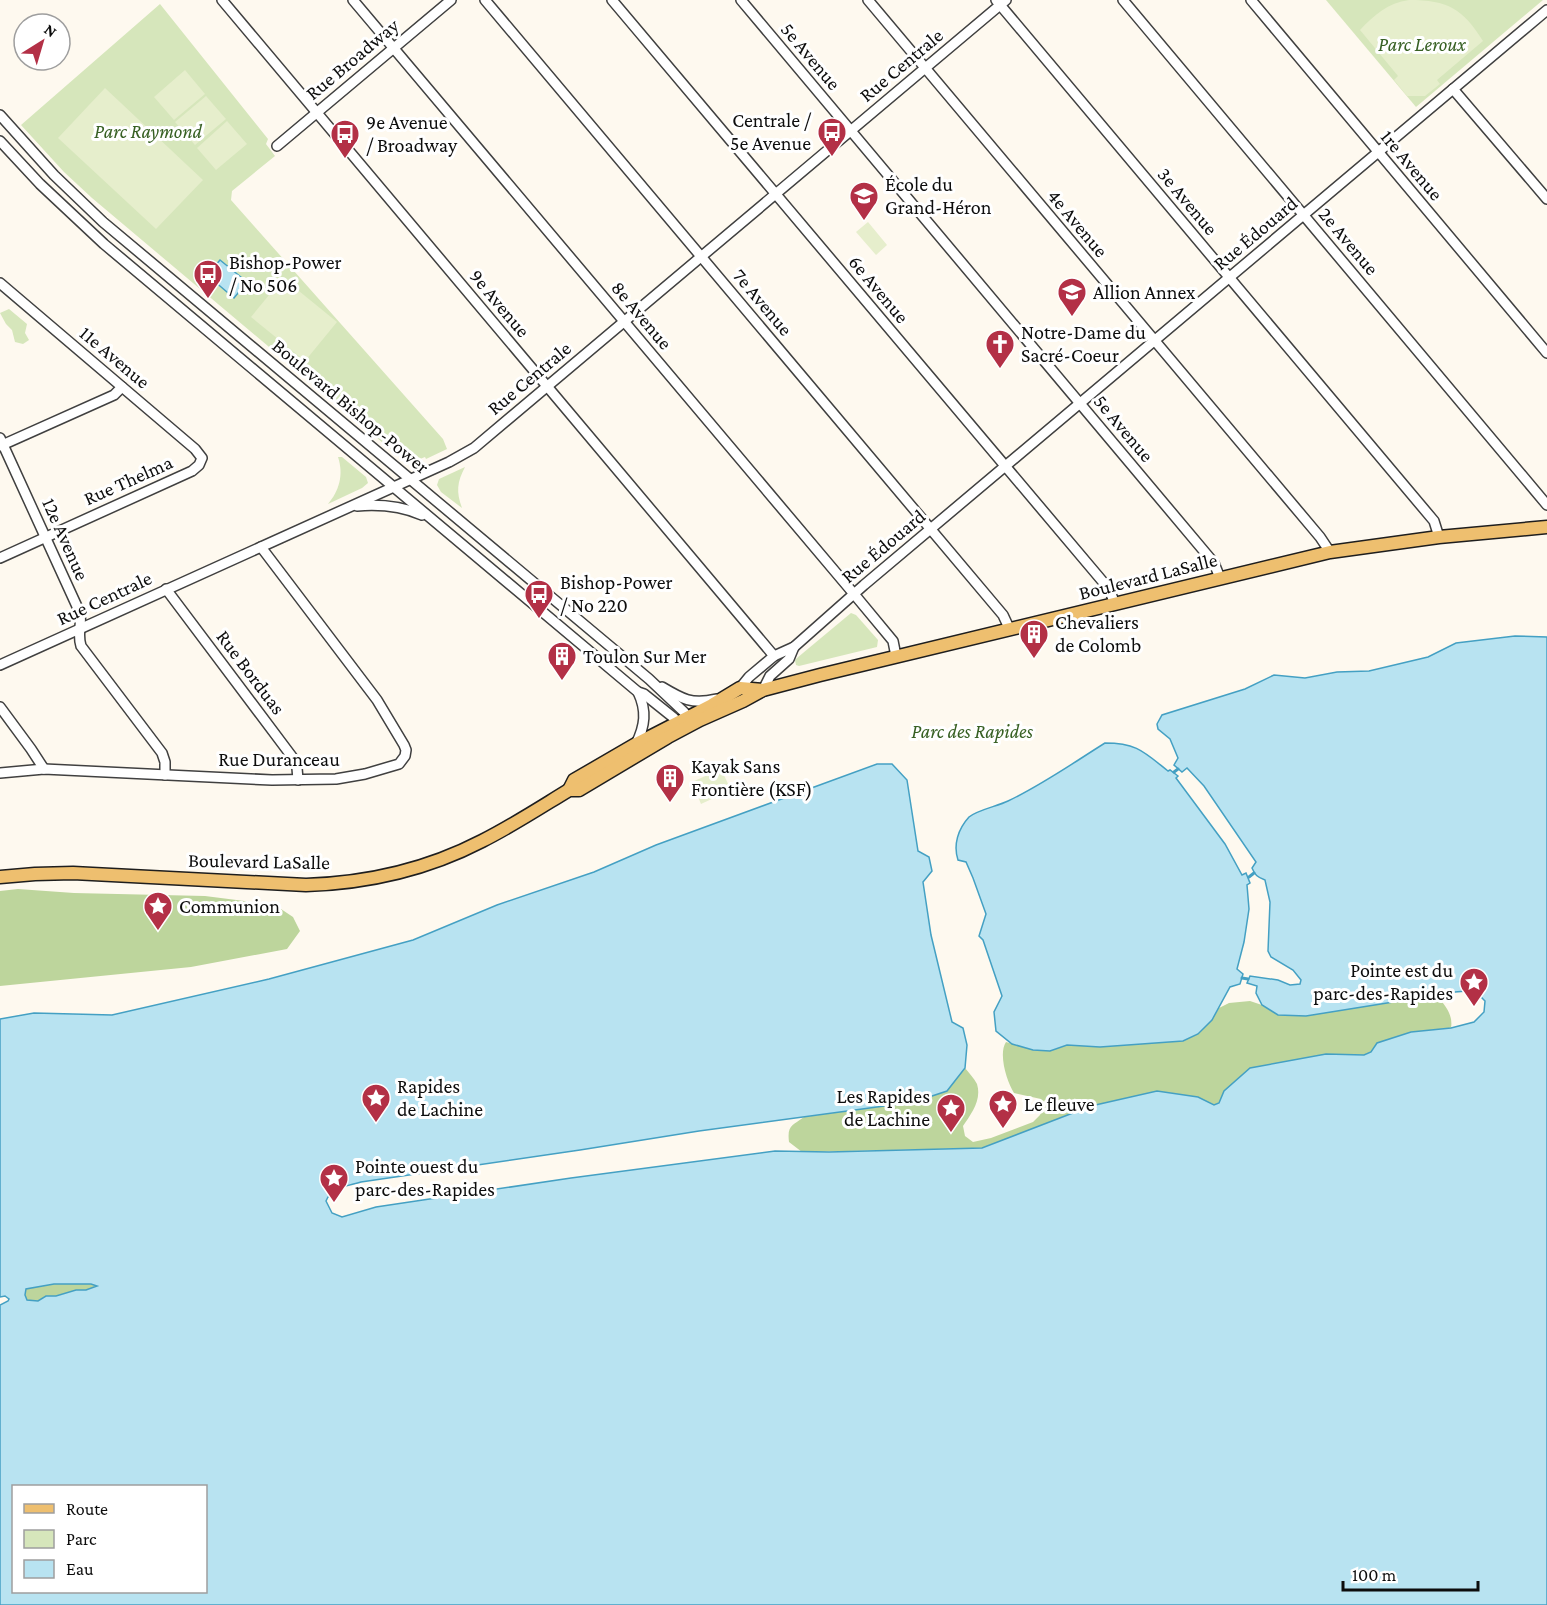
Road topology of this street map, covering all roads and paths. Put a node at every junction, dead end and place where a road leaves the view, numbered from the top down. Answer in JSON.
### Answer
{"nodes":[{"id":1,"x":222,"y":0,"type":"edge"},
{"id":2,"x":353,"y":0,"type":"edge"},
{"id":3,"x":451,"y":0,"type":"edge"},
{"id":4,"x":485,"y":0,"type":"edge"},
{"id":5,"x":612,"y":0,"type":"edge"},
{"id":6,"x":741,"y":0,"type":"edge"},
{"id":7,"x":868,"y":0,"type":"edge"},
{"id":8,"x":1123,"y":0,"type":"edge"},
{"id":9,"x":1251,"y":0,"type":"edge"},
{"id":10,"x":1001,"y":2,"type":"edge"},
{"id":11,"x":1547,"y":10,"type":"edge"},
{"id":12,"x":394,"y":48,"type":"junction"},
{"id":13,"x":925,"y":68,"type":"junction"},
{"id":14,"x":1453,"y":89,"type":"junction"},
{"id":15,"x":316,"y":113,"type":"junction"},
{"id":16,"x":0,"y":115,"type":"edge"},
{"id":17,"x":850,"y":131,"type":"junction"},
{"id":18,"x":0,"y":141,"type":"edge"},
{"id":19,"x":277,"y":146,"type":"dead end"},
{"id":20,"x":1378,"y":152,"type":"junction"},
{"id":21,"x":775,"y":194,"type":"junction"},
{"id":22,"x":1547,"y":199,"type":"edge"},
{"id":23,"x":1304,"y":215,"type":"junction"},
{"id":24,"x":702,"y":257,"type":"junction"},
{"id":25,"x":1229,"y":278,"type":"junction"},
{"id":26,"x":0,"y":283,"type":"edge"},
{"id":27,"x":624,"y":321,"type":"junction"},
{"id":28,"x":1155,"y":341,"type":"junction"},
{"id":29,"x":1547,"y":353,"type":"edge"},
{"id":30,"x":547,"y":386,"type":"junction"},
{"id":31,"x":122,"y":387,"type":"junction"},
{"id":32,"x":1080,"y":403,"type":"junction"},
{"id":33,"x":1,"y":443,"type":"edge"},
{"id":34,"x":201,"y":461,"type":"joint"},
{"id":35,"x":1005,"y":466,"type":"junction"},
{"id":36,"x":411,"y":480,"type":"junction"},
{"id":37,"x":394,"y":487,"type":"junction"},
{"id":38,"x":1547,"y":505,"type":"edge"},
{"id":39,"x":348,"y":507,"type":"junction"},
{"id":40,"x":434,"y":521,"type":"junction"},
{"id":41,"x":1547,"y":527,"type":"edge"},
{"id":42,"x":931,"y":529,"type":"junction"},
{"id":43,"x":45,"y":537,"type":"junction"},
{"id":44,"x":1439,"y":537,"type":"junction"},
{"id":45,"x":261,"y":547,"type":"junction"},
{"id":46,"x":1330,"y":552,"type":"junction"},
{"id":47,"x":0,"y":558,"type":"edge"},
{"id":48,"x":1220,"y":578,"type":"junction"},
{"id":49,"x":166,"y":590,"type":"junction"},
{"id":50,"x":854,"y":594,"type":"junction"},
{"id":51,"x":1115,"y":604,"type":"junction"},
{"id":52,"x":79,"y":629,"type":"junction"},
{"id":53,"x":1010,"y":630,"type":"junction"},
{"id":54,"x":794,"y":647,"type":"junction"},
{"id":55,"x":774,"y":656,"type":"junction"},
{"id":56,"x":896,"y":656,"type":"junction"},
{"id":57,"x":0,"y":665,"type":"edge"},
{"id":58,"x":651,"y":680,"type":"junction"},
{"id":59,"x":740,"y":688,"type":"junction"},
{"id":60,"x":762,"y":690,"type":"junction"},
{"id":61,"x":638,"y":693,"type":"junction"},
{"id":62,"x":724,"y":697,"type":"junction"},
{"id":63,"x":0,"y":707,"type":"edge"},
{"id":64,"x":685,"y":725,"type":"junction"},
{"id":65,"x":636,"y":744,"type":"junction"},
{"id":66,"x":44,"y":769,"type":"junction"},
{"id":67,"x":0,"y":772,"type":"edge"},
{"id":68,"x":165,"y":775,"type":"junction"},
{"id":69,"x":298,"y":780,"type":"junction"},
{"id":70,"x":569,"y":790,"type":"junction"},
{"id":71,"x":0,"y":877,"type":"edge"}],
"edges":[{"from":1,"to":15,"type":"street","name":"9e Avenue"},
{"from":2,"to":12,"type":"street","name":"8e Avenue"},
{"from":3,"to":12,"type":"street","name":"Rue Broadway"},
{"from":4,"to":24,"type":"street","name":"7e Avenue"},
{"from":5,"to":21,"type":"street","name":"6e Avenue"},
{"from":6,"to":17,"type":"street","name":"5e Avenue"},
{"from":7,"to":13,"type":"street","name":"4e Avenue"},
{"from":8,"to":23,"type":"street","name":"2e Avenue"},
{"from":9,"to":20,"type":"street","name":"1re Avenue"},
{"from":10,"to":13,"type":"street","name":"Rue Centrale"},
{"from":10,"to":25,"type":"street","name":"3e Avenue"},
{"from":11,"to":14,"type":"street","name":"Rue Édouard"},
{"from":12,"to":15,"type":"street","name":"Rue Broadway"},
{"from":12,"to":27,"type":"street","name":"8e Avenue"},
{"from":13,"to":17,"type":"street","name":"Rue Centrale"},
{"from":13,"to":28,"type":"street","name":"4e Avenue"},
{"from":14,"to":20,"type":"street","name":"Rue Édouard"},
{"from":14,"to":22,"type":"street"},
{"from":15,"to":19,"type":"street","name":"Rue Broadway"},
{"from":15,"to":30,"type":"street","name":"9e Avenue"},
{"from":16,"to":36,"type":"street","name":"Boulevard Bishop-Power"},
{"from":17,"to":21,"type":"street","name":"Rue Centrale"},
{"from":17,"to":32,"type":"street","name":"5e Avenue"},
{"from":18,"to":37,"type":"street","name":"Boulevard Bishop-Power"},
{"from":20,"to":23,"type":"street","name":"Rue Édouard"},
{"from":20,"to":29,"type":"street","name":"1re Avenue"},
{"from":21,"to":24,"type":"street","name":"Rue Centrale"},
{"from":21,"to":35,"type":"street","name":"6e Avenue"},
{"from":23,"to":25,"type":"street","name":"Rue Édouard"},
{"from":23,"to":38,"type":"street","name":"2e Avenue"},
{"from":24,"to":27,"type":"street","name":"Rue Centrale"},
{"from":24,"to":42,"type":"street","name":"7e Avenue"},
{"from":25,"to":28,"type":"street","name":"Rue Édouard"},
{"from":25,"to":44,"type":"street","name":"3e Avenue"},
{"from":26,"to":31,"type":"street","name":"11e Avenue"},
{"from":27,"to":30,"type":"street","name":"Rue Centrale"},
{"from":27,"to":50,"type":"street","name":"8e Avenue"},
{"from":28,"to":32,"type":"street","name":"Rue Édouard"},
{"from":28,"to":46,"type":"street","name":"4e Avenue"},
{"from":30,"to":36,"type":"street","name":"Rue Centrale"},
{"from":30,"to":55,"type":"street","name":"9e Avenue"},
{"from":31,"to":33,"type":"street"},
{"from":31,"to":34,"type":"street","name":"11e Avenue"},
{"from":32,"to":35,"type":"street","name":"Rue Édouard"},
{"from":32,"to":48,"type":"street","name":"5e Avenue"},
{"from":33,"to":43,"type":"street","name":"12e Avenue"},
{"from":34,"to":43,"type":"street","name":"Rue Thelma"},
{"from":35,"to":42,"type":"street","name":"Rue Édouard"},
{"from":35,"to":51,"type":"street","name":"6e Avenue"},
{"from":36,"to":37,"type":"street","name":"Rue Centrale"},
{"from":36,"to":58,"type":"street","name":"Boulevard Bishop-Power"},
{"from":37,"to":39,"type":"street","name":"Rue Centrale"},
{"from":37,"to":40,"type":"street","name":"Boulevard Bishop-Power"},
{"from":39,"to":40,"type":"street"},
{"from":39,"to":45,"type":"street","name":"Rue Centrale"},
{"from":40,"to":61,"type":"street","name":"Boulevard Bishop-Power"},
{"from":41,"to":44,"type":"main road","name":"Boulevard LaSalle"},
{"from":42,"to":50,"type":"street","name":"Rue Édouard"},
{"from":42,"to":53,"type":"street","name":"7e Avenue"},
{"from":43,"to":47,"type":"street","name":"Rue Thelma"},
{"from":43,"to":52,"type":"street","name":"12e Avenue"},
{"from":44,"to":46,"type":"main road","name":"Boulevard LaSalle"},
{"from":45,"to":49,"type":"street","name":"Rue Centrale"},
{"from":45,"to":69,"type":"street","name":"Rue Duranceau"},
{"from":46,"to":48,"type":"main road","name":"Boulevard LaSalle"},
{"from":48,"to":51,"type":"main road","name":"Boulevard LaSalle"},
{"from":49,"to":52,"type":"street","name":"Rue Centrale"},
{"from":49,"to":69,"type":"street","name":"Rue Borduas"},
{"from":50,"to":54,"type":"street","name":"Rue Édouard"},
{"from":50,"to":56,"type":"street","name":"8e Avenue"},
{"from":51,"to":53,"type":"main road","name":"Boulevard LaSalle"},
{"from":52,"to":57,"type":"street","name":"Rue Centrale"},
{"from":52,"to":68,"type":"street","name":"12e Avenue"},
{"from":53,"to":56,"type":"main road","name":"Boulevard LaSalle"},
{"from":54,"to":55,"type":"street","name":"Rue Édouard"},
{"from":54,"to":60,"type":"street","name":"Rue Édouard"},
{"from":55,"to":59,"type":"street","name":"Rue Édouard"},
{"from":56,"to":60,"type":"main road","name":"Boulevard LaSalle"},
{"from":58,"to":62,"type":"street"},
{"from":58,"to":64,"type":"street","name":"Boulevard Bishop-Power"},
{"from":59,"to":60,"type":"main road","name":"Boulevard LaSalle"},
{"from":59,"to":62,"type":"main road","name":"Boulevard LaSalle"},
{"from":60,"to":64,"type":"main road","name":"Boulevard LaSalle"},
{"from":61,"to":64,"type":"street","name":"Boulevard Bishop-Power"},
{"from":61,"to":65,"type":"street"},
{"from":62,"to":64,"type":"main road","name":"Boulevard LaSalle"},
{"from":63,"to":66,"type":"street"},
{"from":64,"to":65,"type":"main road","name":"Boulevard LaSalle"},
{"from":64,"to":70,"type":"main road","name":"Boulevard LaSalle"},
{"from":65,"to":70,"type":"main road","name":"Boulevard LaSalle"},
{"from":66,"to":67,"type":"street","name":"Rue Duranceau"},
{"from":66,"to":68,"type":"street","name":"Rue Duranceau"},
{"from":68,"to":69,"type":"street","name":"Rue Duranceau"},
{"from":70,"to":71,"type":"main road","name":"Boulevard LaSalle"}]}
